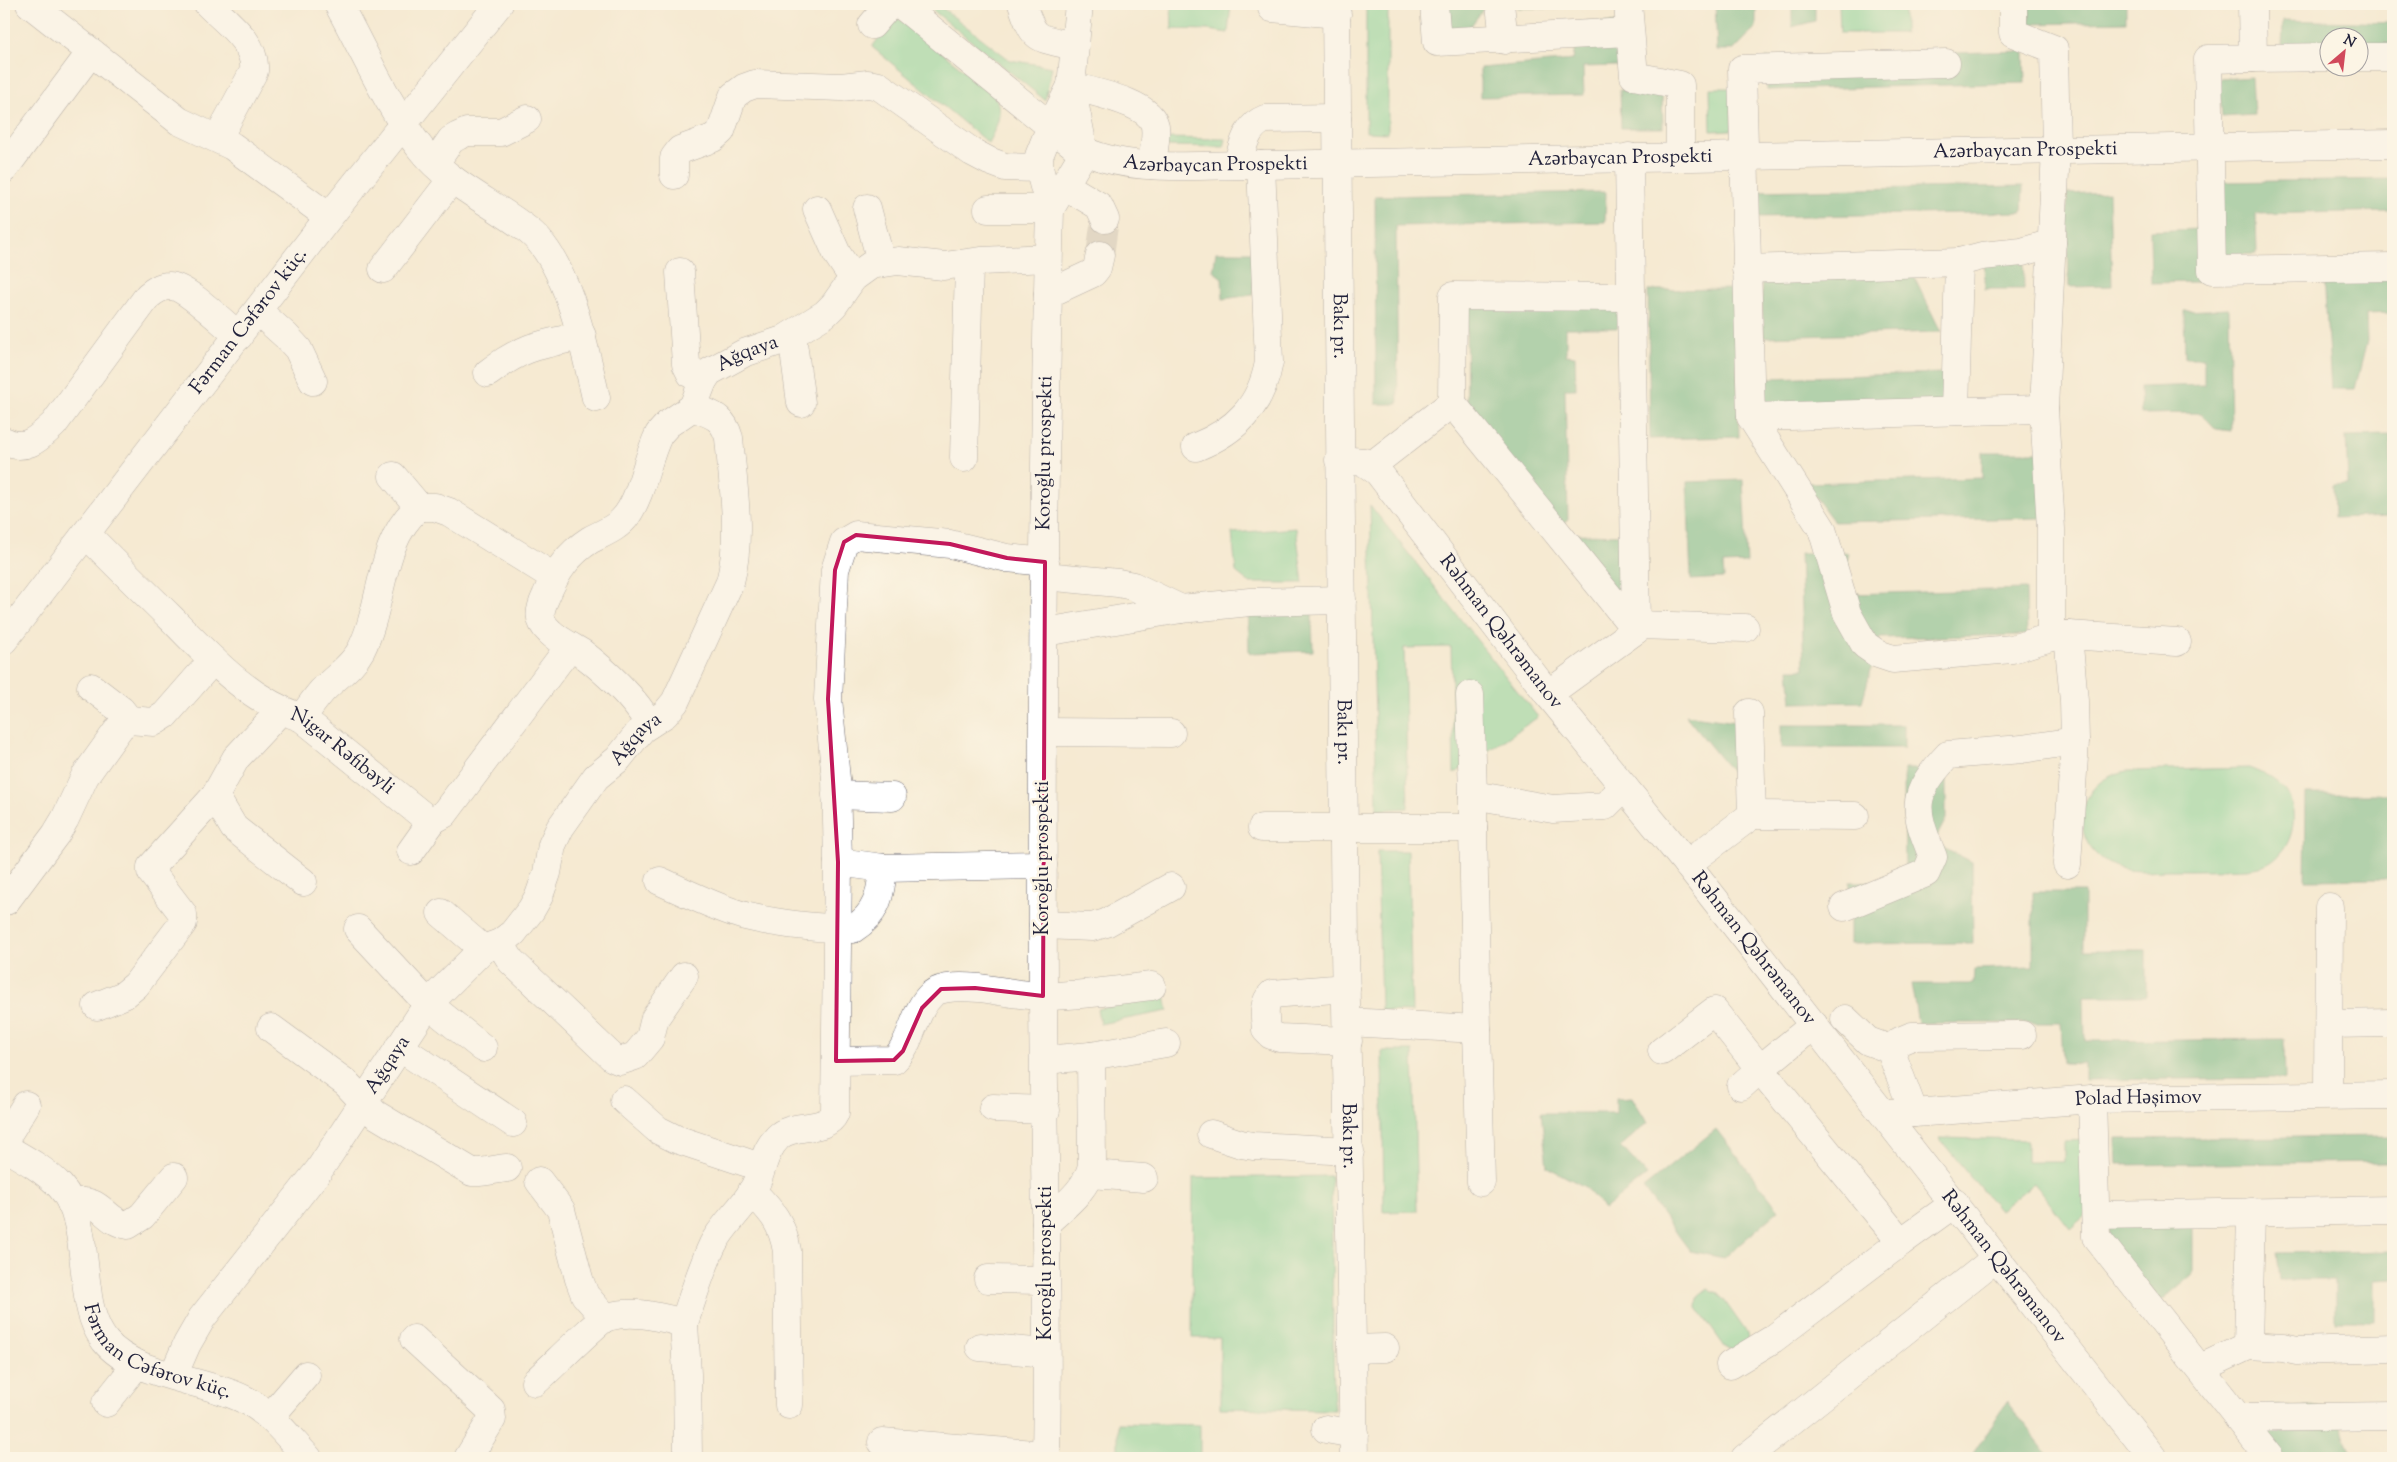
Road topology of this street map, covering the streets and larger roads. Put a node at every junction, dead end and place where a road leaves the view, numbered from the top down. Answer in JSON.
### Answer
{"nodes":[{"id":1,"x":30,"y":4,"type":"edge"},
{"id":2,"x":208,"y":4,"type":"edge"},
{"id":3,"x":338,"y":4,"type":"edge"},
{"id":4,"x":499,"y":4,"type":"edge"},
{"id":5,"x":890,"y":4,"type":"edge"},
{"id":6,"x":900,"y":4,"type":"edge"},
{"id":7,"x":1022,"y":4,"type":"edge"},
{"id":8,"x":1079,"y":4,"type":"edge"},
{"id":9,"x":1434,"y":4,"type":"edge"},
{"id":10,"x":1500,"y":4,"type":"edge"},
{"id":11,"x":1628,"y":4,"type":"edge"},
{"id":12,"x":2013,"y":4,"type":"edge"},
{"id":13,"x":2252,"y":4,"type":"edge"},
{"id":14,"x":1272,"y":8,"type":"dead end"},
{"id":15,"x":1336,"y":9,"type":"edge"},
{"id":16,"x":872,"y":25,"type":"dead end"},
{"id":17,"x":1629,"y":32,"type":"junction"},
{"id":18,"x":1504,"y":40,"type":"junction"},
{"id":19,"x":1074,"y":46,"type":"junction"},
{"id":20,"x":92,"y":52,"type":"junction"},
{"id":21,"x":2320,"y":57,"type":"edge"},
{"id":22,"x":2370,"y":57,"type":"edge"},
{"id":23,"x":2393,"y":57,"type":"edge"},
{"id":24,"x":2253,"y":58,"type":"junction"},
{"id":25,"x":1946,"y":63,"type":"dead end"},
{"id":26,"x":1071,"y":86,"type":"junction"},
{"id":27,"x":1337,"y":118,"type":"junction"},
{"id":28,"x":526,"y":119,"type":"dead end"},
{"id":29,"x":403,"y":124,"type":"junction"},
{"id":30,"x":1051,"y":126,"type":"junction"},
{"id":31,"x":218,"y":138,"type":"junction"},
{"id":32,"x":2393,"y":144,"type":"edge"},
{"id":33,"x":2209,"y":147,"type":"junction"},
{"id":34,"x":2056,"y":150,"type":"junction"},
{"id":35,"x":1084,"y":152,"type":"junction"},
{"id":36,"x":1744,"y":156,"type":"junction"},
{"id":37,"x":1629,"y":157,"type":"junction"},
{"id":38,"x":1680,"y":157,"type":"junction"},
{"id":39,"x":1339,"y":163,"type":"junction"},
{"id":40,"x":1152,"y":165,"type":"junction"},
{"id":41,"x":1249,"y":165,"type":"junction"},
{"id":42,"x":1039,"y":168,"type":"junction"},
{"id":43,"x":4,"y":169,"type":"edge"},
{"id":44,"x":443,"y":171,"type":"junction"},
{"id":45,"x":674,"y":175,"type":"dead end"},
{"id":46,"x":1064,"y":185,"type":"junction"},
{"id":47,"x":867,"y":208,"type":"dead end"},
{"id":48,"x":988,"y":209,"type":"dead end"},
{"id":49,"x":1050,"y":209,"type":"junction"},
{"id":50,"x":817,"y":210,"type":"dead end"},
{"id":51,"x":329,"y":217,"type":"junction"},
{"id":52,"x":1105,"y":219,"type":"dead end"},
{"id":53,"x":2052,"y":243,"type":"junction"},
{"id":54,"x":1100,"y":255,"type":"tunnel mouth"},
{"id":55,"x":1048,"y":258,"type":"junction"},
{"id":56,"x":881,"y":262,"type":"junction"},
{"id":57,"x":1959,"y":262,"type":"junction"},
{"id":58,"x":969,"y":264,"type":"junction"},
{"id":59,"x":2393,"y":267,"type":"edge"},
{"id":60,"x":383,"y":269,"type":"dead end"},
{"id":61,"x":1746,"y":269,"type":"junction"},
{"id":62,"x":680,"y":272,"type":"dead end"},
{"id":63,"x":853,"y":278,"type":"junction"},
{"id":64,"x":1048,"y":294,"type":"junction"},
{"id":65,"x":1630,"y":297,"type":"junction"},
{"id":66,"x":258,"y":312,"type":"junction"},
{"id":67,"x":792,"y":335,"type":"junction"},
{"id":68,"x":239,"y":336,"type":"junction"},
{"id":69,"x":582,"y":336,"type":"junction"},
{"id":70,"x":488,"y":373,"type":"dead end"},
{"id":71,"x":313,"y":381,"type":"dead end"},
{"id":72,"x":703,"y":381,"type":"junction"},
{"id":73,"x":596,"y":398,"type":"dead end"},
{"id":74,"x":801,"y":403,"type":"dead end"},
{"id":75,"x":1452,"y":403,"type":"junction"},
{"id":76,"x":693,"y":407,"type":"junction"},
{"id":77,"x":2044,"y":409,"type":"junction"},
{"id":78,"x":1954,"y":411,"type":"junction"},
{"id":79,"x":1751,"y":417,"type":"junction"},
{"id":80,"x":4,"y":441,"type":"edge"},
{"id":81,"x":1196,"y":447,"type":"dead end"},
{"id":82,"x":964,"y":458,"type":"dead end"},
{"id":83,"x":1339,"y":460,"type":"junction"},
{"id":84,"x":1372,"y":466,"type":"junction"},
{"id":85,"x":393,"y":476,"type":"dead end"},
{"id":86,"x":419,"y":507,"type":"junction"},
{"id":87,"x":86,"y":534,"type":"junction"},
{"id":88,"x":1045,"y":569,"type":"junction"},
{"id":89,"x":554,"y":577,"type":"junction"},
{"id":90,"x":1342,"y":600,"type":"junction"},
{"id":91,"x":1181,"y":609,"type":"junction"},
{"id":92,"x":1636,"y":628,"type":"junction"},
{"id":93,"x":1745,"y":628,"type":"dead end"},
{"id":94,"x":1045,"y":632,"type":"junction"},
{"id":95,"x":2060,"y":636,"type":"junction"},
{"id":96,"x":4,"y":640,"type":"edge"},
{"id":97,"x":2177,"y":642,"type":"dead end"},
{"id":98,"x":570,"y":646,"type":"junction"},
{"id":99,"x":213,"y":660,"type":"junction"},
{"id":100,"x":91,"y":687,"type":"dead end"},
{"id":101,"x":1548,"y":694,"type":"junction"},
{"id":102,"x":1470,"y":695,"type":"dead end"},
{"id":103,"x":1749,"y":713,"type":"dead end"},
{"id":104,"x":291,"y":715,"type":"junction"},
{"id":105,"x":129,"y":720,"type":"junction"},
{"id":106,"x":649,"y":724,"type":"junction"},
{"id":107,"x":1044,"y":732,"type":"junction"},
{"id":108,"x":1171,"y":733,"type":"dead end"},
{"id":109,"x":2075,"y":741,"type":"junction"},
{"id":110,"x":1624,"y":787,"type":"junction"},
{"id":111,"x":836,"y":795,"type":"junction"},
{"id":112,"x":1472,"y":795,"type":"junction"},
{"id":113,"x":216,"y":796,"type":"junction"},
{"id":114,"x":892,"y":798,"type":"dead end"},
{"id":115,"x":1752,"y":815,"type":"junction"},
{"id":116,"x":1855,"y":816,"type":"dead end"},
{"id":117,"x":433,"y":820,"type":"junction"},
{"id":118,"x":1262,"y":828,"type":"dead end"},
{"id":119,"x":1473,"y":828,"type":"junction"},
{"id":120,"x":1345,"y":829,"type":"junction"},
{"id":121,"x":411,"y":850,"type":"dead end"},
{"id":122,"x":838,"y":862,"type":"junction"},
{"id":123,"x":1687,"y":864,"type":"junction"},
{"id":124,"x":2066,"y":864,"type":"dead end"},
{"id":125,"x":1043,"y":865,"type":"junction"},
{"id":126,"x":883,"y":868,"type":"junction"},
{"id":127,"x":660,"y":881,"type":"dead end"},
{"id":128,"x":303,"y":882,"type":"dead end"},
{"id":129,"x":1171,"y":887,"type":"dead end"},
{"id":130,"x":6,"y":900,"type":"dead end"},
{"id":131,"x":2329,"y":907,"type":"dead end"},
{"id":132,"x":1844,"y":908,"type":"dead end"},
{"id":133,"x":441,"y":913,"type":"dead end"},
{"id":134,"x":1043,"y":925,"type":"junction"},
{"id":135,"x":836,"y":928,"type":"junction"},
{"id":136,"x":358,"y":929,"type":"dead end"},
{"id":137,"x":492,"y":946,"type":"junction"},
{"id":138,"x":684,"y":976,"type":"dead end"},
{"id":139,"x":1152,"y":986,"type":"dead end"},
{"id":140,"x":1346,"y":988,"type":"junction"},
{"id":141,"x":1043,"y":996,"type":"junction"},
{"id":142,"x":428,"y":1004,"type":"junction"},
{"id":143,"x":97,"y":1006,"type":"dead end"},
{"id":144,"x":1845,"y":1019,"type":"dead end"},
{"id":145,"x":2393,"y":1023,"type":"edge"},
{"id":146,"x":2329,"y":1024,"type":"junction"},
{"id":147,"x":1814,"y":1025,"type":"junction"},
{"id":148,"x":271,"y":1028,"type":"dead end"},
{"id":149,"x":1477,"y":1029,"type":"junction"},
{"id":150,"x":1348,"y":1031,"type":"junction"},
{"id":151,"x":2022,"y":1035,"type":"dead end"},
{"id":152,"x":1166,"y":1044,"type":"dead end"},
{"id":153,"x":399,"y":1047,"type":"junction"},
{"id":154,"x":483,"y":1048,"type":"dead end"},
{"id":155,"x":1890,"y":1050,"type":"junction"},
{"id":156,"x":1662,"y":1052,"type":"dead end"},
{"id":157,"x":1091,"y":1056,"type":"junction"},
{"id":158,"x":1044,"y":1060,"type":"junction"},
{"id":159,"x":836,"y":1061,"type":"junction"},
{"id":160,"x":1750,"y":1077,"type":"junction"},
{"id":161,"x":2328,"y":1095,"type":"junction"},
{"id":162,"x":2393,"y":1095,"type":"edge"},
{"id":163,"x":2092,"y":1099,"type":"junction"},
{"id":164,"x":624,"y":1100,"type":"dead end"},
{"id":165,"x":363,"y":1102,"type":"junction"},
{"id":166,"x":26,"y":1105,"type":"dead end"},
{"id":167,"x":993,"y":1108,"type":"dead end"},
{"id":168,"x":1046,"y":1110,"type":"junction"},
{"id":169,"x":1884,"y":1113,"type":"junction"},
{"id":170,"x":1914,"y":1113,"type":"junction"},
{"id":171,"x":513,"y":1123,"type":"dead end"},
{"id":172,"x":1211,"y":1134,"type":"dead end"},
{"id":173,"x":4,"y":1140,"type":"edge"},
{"id":174,"x":4,"y":1147,"type":"edge"},
{"id":175,"x":1350,"y":1151,"type":"junction"},
{"id":176,"x":507,"y":1168,"type":"dead end"},
{"id":177,"x":1091,"y":1174,"type":"junction"},
{"id":178,"x":174,"y":1177,"type":"dead end"},
{"id":179,"x":1144,"y":1178,"type":"dead end"},
{"id":180,"x":756,"y":1179,"type":"junction"},
{"id":181,"x":538,"y":1181,"type":"dead end"},
{"id":182,"x":1481,"y":1182,"type":"dead end"},
{"id":183,"x":71,"y":1203,"type":"junction"},
{"id":184,"x":1955,"y":1203,"type":"junction"},
{"id":185,"x":2393,"y":1210,"type":"edge"},
{"id":186,"x":2251,"y":1212,"type":"junction"},
{"id":187,"x":2096,"y":1215,"type":"junction"},
{"id":188,"x":1046,"y":1223,"type":"junction"},
{"id":189,"x":1901,"y":1242,"type":"junction"},
{"id":190,"x":1996,"y":1258,"type":"junction"},
{"id":191,"x":988,"y":1279,"type":"dead end"},
{"id":192,"x":1046,"y":1280,"type":"junction"},
{"id":193,"x":605,"y":1318,"type":"junction"},
{"id":194,"x":684,"y":1323,"type":"junction"},
{"id":195,"x":414,"y":1338,"type":"dead end"},
{"id":196,"x":2248,"y":1346,"type":"junction"},
{"id":197,"x":980,"y":1347,"type":"dead end"},
{"id":198,"x":1385,"y":1348,"type":"dead end"},
{"id":199,"x":2393,"y":1348,"type":"edge"},
{"id":200,"x":1353,"y":1349,"type":"junction"},
{"id":201,"x":1046,"y":1353,"type":"junction"},
{"id":202,"x":137,"y":1364,"type":"junction"},
{"id":203,"x":1730,"y":1365,"type":"dead end"},
{"id":204,"x":2201,"y":1368,"type":"junction"},
{"id":205,"x":306,"y":1375,"type":"dead end"},
{"id":206,"x":173,"y":1376,"type":"junction"},
{"id":207,"x":536,"y":1382,"type":"dead end"},
{"id":208,"x":106,"y":1403,"type":"dead end"},
{"id":209,"x":789,"y":1405,"type":"dead end"},
{"id":210,"x":2393,"y":1416,"type":"edge"},
{"id":211,"x":270,"y":1417,"type":"junction"},
{"id":212,"x":2238,"y":1418,"type":"junction"},
{"id":213,"x":1326,"y":1429,"type":"dead end"},
{"id":214,"x":882,"y":1442,"type":"dead end"},
{"id":215,"x":1354,"y":1446,"type":"edge"},
{"id":216,"x":1046,"y":1456,"type":"edge"},
{"id":217,"x":308,"y":1458,"type":"edge"},
{"id":218,"x":468,"y":1458,"type":"edge"},
{"id":219,"x":688,"y":1458,"type":"edge"},
{"id":220,"x":1745,"y":1458,"type":"edge"},
{"id":221,"x":2152,"y":1458,"type":"edge"},
{"id":222,"x":2270,"y":1458,"type":"edge"}],
"edges":[{"from":1,"to":20,"type":"street"},
{"from":2,"to":31,"type":"street"},
{"from":3,"to":29,"type":"street"},
{"from":4,"to":29,"type":"street","name":"Fərman Cəfərov küç."},
{"from":5,"to":16,"type":"street"},
{"from":6,"to":30,"type":"street","name":"Azərbaycan Prospekti"},
{"from":7,"to":19,"type":"street"},
{"from":8,"to":19,"type":"street"},
{"from":9,"to":18,"type":"street"},
{"from":10,"to":18,"type":"street"},
{"from":11,"to":17,"type":"street"},
{"from":12,"to":34,"type":"street"},
{"from":13,"to":24,"type":"street"},
{"from":14,"to":15,"type":"street"},
{"from":15,"to":27,"type":"street","name":"Bakı pr."},
{"from":17,"to":18,"type":"street"},
{"from":17,"to":38,"type":"street"},
{"from":19,"to":26,"type":"street"},
{"from":20,"to":31,"type":"street"},
{"from":20,"to":43,"type":"street"},
{"from":21,"to":24,"type":"street"},
{"from":22,"to":23,"type":"street"},
{"from":24,"to":33,"type":"street"},
{"from":25,"to":36,"type":"street"},
{"from":26,"to":30,"type":"street"},
{"from":26,"to":35,"type":"street"},
{"from":26,"to":40,"type":"street"},
{"from":27,"to":39,"type":"street","name":"Bakı pr."},
{"from":27,"to":41,"type":"street"},
{"from":28,"to":44,"type":"street"},
{"from":29,"to":44,"type":"street"},
{"from":29,"to":51,"type":"street","name":"Fərman Cəfərov küç."},
{"from":30,"to":35,"type":"street","name":"Azərbaycan Prospekti"},
{"from":30,"to":42,"type":"street"},
{"from":31,"to":51,"type":"street"},
{"from":32,"to":33,"type":"street","name":"Azərbaycan Prospekti"},
{"from":33,"to":34,"type":"street","name":"Azərbaycan Prospekti"},
{"from":33,"to":59,"type":"street"},
{"from":34,"to":36,"type":"street","name":"Azərbaycan Prospekti"},
{"from":34,"to":53,"type":"street"},
{"from":35,"to":40,"type":"street","name":"Azərbaycan Prospekti"},
{"from":35,"to":46,"type":"street"},
{"from":36,"to":38,"type":"street","name":"Azərbaycan Prospekti"},
{"from":36,"to":61,"type":"street"},
{"from":37,"to":38,"type":"street","name":"Azərbaycan Prospekti"},
{"from":37,"to":39,"type":"street","name":"Azərbaycan Prospekti"},
{"from":37,"to":65,"type":"street"},
{"from":39,"to":41,"type":"street","name":"Azərbaycan Prospekti"},
{"from":39,"to":83,"type":"street","name":"Bakı pr."},
{"from":40,"to":41,"type":"street","name":"Azərbaycan Prospekti"},
{"from":41,"to":81,"type":"street"},
{"from":42,"to":45,"type":"street"},
{"from":42,"to":49,"type":"street"},
{"from":44,"to":60,"type":"street"},
{"from":44,"to":69,"type":"street"},
{"from":46,"to":49,"type":"street"},
{"from":46,"to":52,"type":"street"},
{"from":47,"to":56,"type":"street"},
{"from":48,"to":49,"type":"street"},
{"from":49,"to":55,"type":"street","name":"Koroğlu prospekti"},
{"from":50,"to":63,"type":"street"},
{"from":51,"to":66,"type":"street","name":"Fərman Cəfərov küç."},
{"from":53,"to":57,"type":"street"},
{"from":53,"to":77,"type":"street"},
{"from":54,"to":64,"type":"street"},
{"from":55,"to":58,"type":"street","name":"Ağqaya"},
{"from":55,"to":64,"type":"street","name":"Koroğlu prospekti"},
{"from":56,"to":58,"type":"street","name":"Ağqaya"},
{"from":56,"to":63,"type":"street","name":"Ağqaya"},
{"from":57,"to":61,"type":"street"},
{"from":57,"to":78,"type":"street"},
{"from":58,"to":82,"type":"street"},
{"from":61,"to":79,"type":"street"},
{"from":62,"to":72,"type":"street"},
{"from":63,"to":67,"type":"street","name":"Ağqaya"},
{"from":64,"to":88,"type":"street","name":"Koroğlu prospekti"},
{"from":65,"to":75,"type":"street"},
{"from":65,"to":92,"type":"street"},
{"from":66,"to":68,"type":"street","name":"Fərman Cəfərov küç."},
{"from":66,"to":71,"type":"street"},
{"from":67,"to":72,"type":"street","name":"Ağqaya"},
{"from":67,"to":74,"type":"street"},
{"from":68,"to":80,"type":"street"},
{"from":68,"to":87,"type":"street","name":"Fərman Cəfərov küç."},
{"from":69,"to":70,"type":"street"},
{"from":69,"to":73,"type":"street"},
{"from":72,"to":76,"type":"street","name":"Ağqaya"},
{"from":75,"to":84,"type":"street"},
{"from":75,"to":92,"type":"street"},
{"from":76,"to":89,"type":"street"},
{"from":76,"to":106,"type":"street","name":"Ağqaya"},
{"from":77,"to":78,"type":"street"},
{"from":77,"to":95,"type":"street"},
{"from":78,"to":79,"type":"street"},
{"from":79,"to":95,"type":"street"},
{"from":83,"to":84,"type":"street"},
{"from":83,"to":90,"type":"street","name":"Bakı pr."},
{"from":84,"to":101,"type":"street","name":"Rəhman Qəhrəmanov"},
{"from":85,"to":86,"type":"street"},
{"from":86,"to":89,"type":"street"},
{"from":86,"to":104,"type":"street"},
{"from":87,"to":96,"type":"street","name":"Fərman Cəfərov küç."},
{"from":87,"to":99,"type":"street","name":"Nigar Rəfibəyli"},
{"from":88,"to":91,"type":"street"},
{"from":88,"to":94,"type":"street","name":"Koroğlu prospekti"},
{"from":88,"to":111,"type":"street"},
{"from":89,"to":98,"type":"street"},
{"from":90,"to":91,"type":"street"},
{"from":90,"to":120,"type":"street","name":"Bakı pr."},
{"from":91,"to":94,"type":"street"},
{"from":92,"to":93,"type":"street"},
{"from":92,"to":101,"type":"street"},
{"from":94,"to":107,"type":"street","name":"Koroğlu prospekti"},
{"from":95,"to":97,"type":"street"},
{"from":95,"to":109,"type":"street"},
{"from":98,"to":106,"type":"street"},
{"from":98,"to":117,"type":"street"},
{"from":99,"to":104,"type":"street","name":"Nigar Rəfibəyli"},
{"from":99,"to":105,"type":"street"},
{"from":100,"to":105,"type":"street"},
{"from":101,"to":110,"type":"street","name":"Rəhman Qəhrəmanov"},
{"from":102,"to":112,"type":"street"},
{"from":103,"to":115,"type":"street"},
{"from":104,"to":113,"type":"street"},
{"from":104,"to":117,"type":"street","name":"Nigar Rəfibəyli"},
{"from":105,"to":130,"type":"street"},
{"from":106,"to":137,"type":"street","name":"Ağqaya"},
{"from":107,"to":108,"type":"street"},
{"from":107,"to":125,"type":"street","name":"Koroğlu prospekti"},
{"from":109,"to":124,"type":"street"},
{"from":109,"to":132,"type":"street"},
{"from":110,"to":112,"type":"street"},
{"from":110,"to":123,"type":"street","name":"Rəhman Qəhrəmanov"},
{"from":111,"to":114,"type":"street"},
{"from":111,"to":122,"type":"street"},
{"from":112,"to":119,"type":"street"},
{"from":113,"to":128,"type":"street"},
{"from":113,"to":143,"type":"street"},
{"from":115,"to":116,"type":"street"},
{"from":115,"to":123,"type":"street"},
{"from":117,"to":121,"type":"street"},
{"from":118,"to":120,"type":"street"},
{"from":119,"to":120,"type":"street"},
{"from":119,"to":149,"type":"street"},
{"from":120,"to":140,"type":"street","name":"Bakı pr."},
{"from":122,"to":126,"type":"street"},
{"from":122,"to":135,"type":"street"},
{"from":123,"to":147,"type":"street","name":"Rəhman Qəhrəmanov"},
{"from":125,"to":126,"type":"street"},
{"from":125,"to":134,"type":"street","name":"Koroğlu prospekti"},
{"from":126,"to":135,"type":"street"},
{"from":127,"to":135,"type":"street"},
{"from":129,"to":134,"type":"street"},
{"from":131,"to":146,"type":"street"},
{"from":133,"to":137,"type":"street"},
{"from":134,"to":141,"type":"street","name":"Koroğlu prospekti"},
{"from":135,"to":159,"type":"street"},
{"from":136,"to":142,"type":"street"},
{"from":137,"to":138,"type":"street"},
{"from":137,"to":142,"type":"street","name":"Ağqaya"},
{"from":139,"to":141,"type":"street"},
{"from":140,"to":150,"type":"street","name":"Bakı pr."},
{"from":140,"to":150,"type":"street"},
{"from":141,"to":158,"type":"street","name":"Koroğlu prospekti"},
{"from":141,"to":159,"type":"street"},
{"from":142,"to":153,"type":"street","name":"Ağqaya"},
{"from":142,"to":154,"type":"street"},
{"from":144,"to":155,"type":"street"},
{"from":145,"to":146,"type":"street"},
{"from":146,"to":161,"type":"street"},
{"from":147,"to":160,"type":"street"},
{"from":147,"to":169,"type":"street","name":"Rəhman Qəhrəmanov"},
{"from":148,"to":165,"type":"street"},
{"from":149,"to":150,"type":"street"},
{"from":149,"to":182,"type":"street"},
{"from":150,"to":175,"type":"street","name":"Bakı pr."},
{"from":151,"to":155,"type":"street"},
{"from":152,"to":157,"type":"street"},
{"from":153,"to":165,"type":"street","name":"Ağqaya"},
{"from":153,"to":171,"type":"street"},
{"from":155,"to":170,"type":"street"},
{"from":156,"to":160,"type":"street"},
{"from":157,"to":158,"type":"street"},
{"from":157,"to":177,"type":"street"},
{"from":158,"to":168,"type":"street","name":"Koroğlu prospekti"},
{"from":159,"to":180,"type":"street"},
{"from":160,"to":189,"type":"street"},
{"from":161,"to":162,"type":"street","name":"Polad Həşimov"},
{"from":161,"to":163,"type":"street","name":"Polad Həşimov"},
{"from":163,"to":170,"type":"street","name":"Polad Həşimov"},
{"from":163,"to":187,"type":"street"},
{"from":164,"to":180,"type":"street"},
{"from":165,"to":176,"type":"street"},
{"from":165,"to":206,"type":"street","name":"Ağqaya"},
{"from":166,"to":173,"type":"street"},
{"from":167,"to":168,"type":"street"},
{"from":168,"to":188,"type":"street","name":"Koroğlu prospekti"},
{"from":169,"to":170,"type":"street","name":"Polad Həşimov"},
{"from":169,"to":184,"type":"street","name":"Rəhman Qəhrəmanov"},
{"from":172,"to":175,"type":"street"},
{"from":174,"to":183,"type":"street","name":"Fərman Cəfərov küç."},
{"from":175,"to":200,"type":"street","name":"Bakı pr."},
{"from":177,"to":179,"type":"street"},
{"from":177,"to":188,"type":"street"},
{"from":178,"to":183,"type":"street"},
{"from":180,"to":194,"type":"street"},
{"from":180,"to":209,"type":"street"},
{"from":181,"to":193,"type":"street"},
{"from":183,"to":202,"type":"street","name":"Fərman Cəfərov küç."},
{"from":184,"to":189,"type":"street"},
{"from":184,"to":190,"type":"street","name":"Rəhman Qəhrəmanov"},
{"from":185,"to":186,"type":"street"},
{"from":186,"to":187,"type":"street"},
{"from":186,"to":196,"type":"street"},
{"from":187,"to":204,"type":"street"},
{"from":188,"to":192,"type":"street","name":"Koroğlu prospekti"},
{"from":189,"to":203,"type":"street"},
{"from":190,"to":220,"type":"street"},
{"from":190,"to":221,"type":"street","name":"Rəhman Qəhrəmanov"},
{"from":191,"to":192,"type":"street"},
{"from":192,"to":201,"type":"street","name":"Koroğlu prospekti"},
{"from":193,"to":194,"type":"street"},
{"from":193,"to":207,"type":"street"},
{"from":194,"to":219,"type":"street"},
{"from":195,"to":218,"type":"street"},
{"from":196,"to":199,"type":"street"},
{"from":196,"to":204,"type":"street"},
{"from":197,"to":201,"type":"street"},
{"from":198,"to":200,"type":"street"},
{"from":200,"to":215,"type":"street","name":"Bakı pr."},
{"from":201,"to":216,"type":"street","name":"Koroğlu prospekti"},
{"from":202,"to":206,"type":"street","name":"Fərman Cəfərov küç."},
{"from":202,"to":208,"type":"street"},
{"from":204,"to":212,"type":"street"},
{"from":205,"to":211,"type":"street"},
{"from":206,"to":211,"type":"street","name":"Fərman Cəfərov küç."},
{"from":210,"to":212,"type":"street"},
{"from":211,"to":217,"type":"street","name":"Fərman Cəfərov küç."},
{"from":212,"to":222,"type":"street"},
{"from":213,"to":215,"type":"street"},
{"from":214,"to":216,"type":"street"}]}
